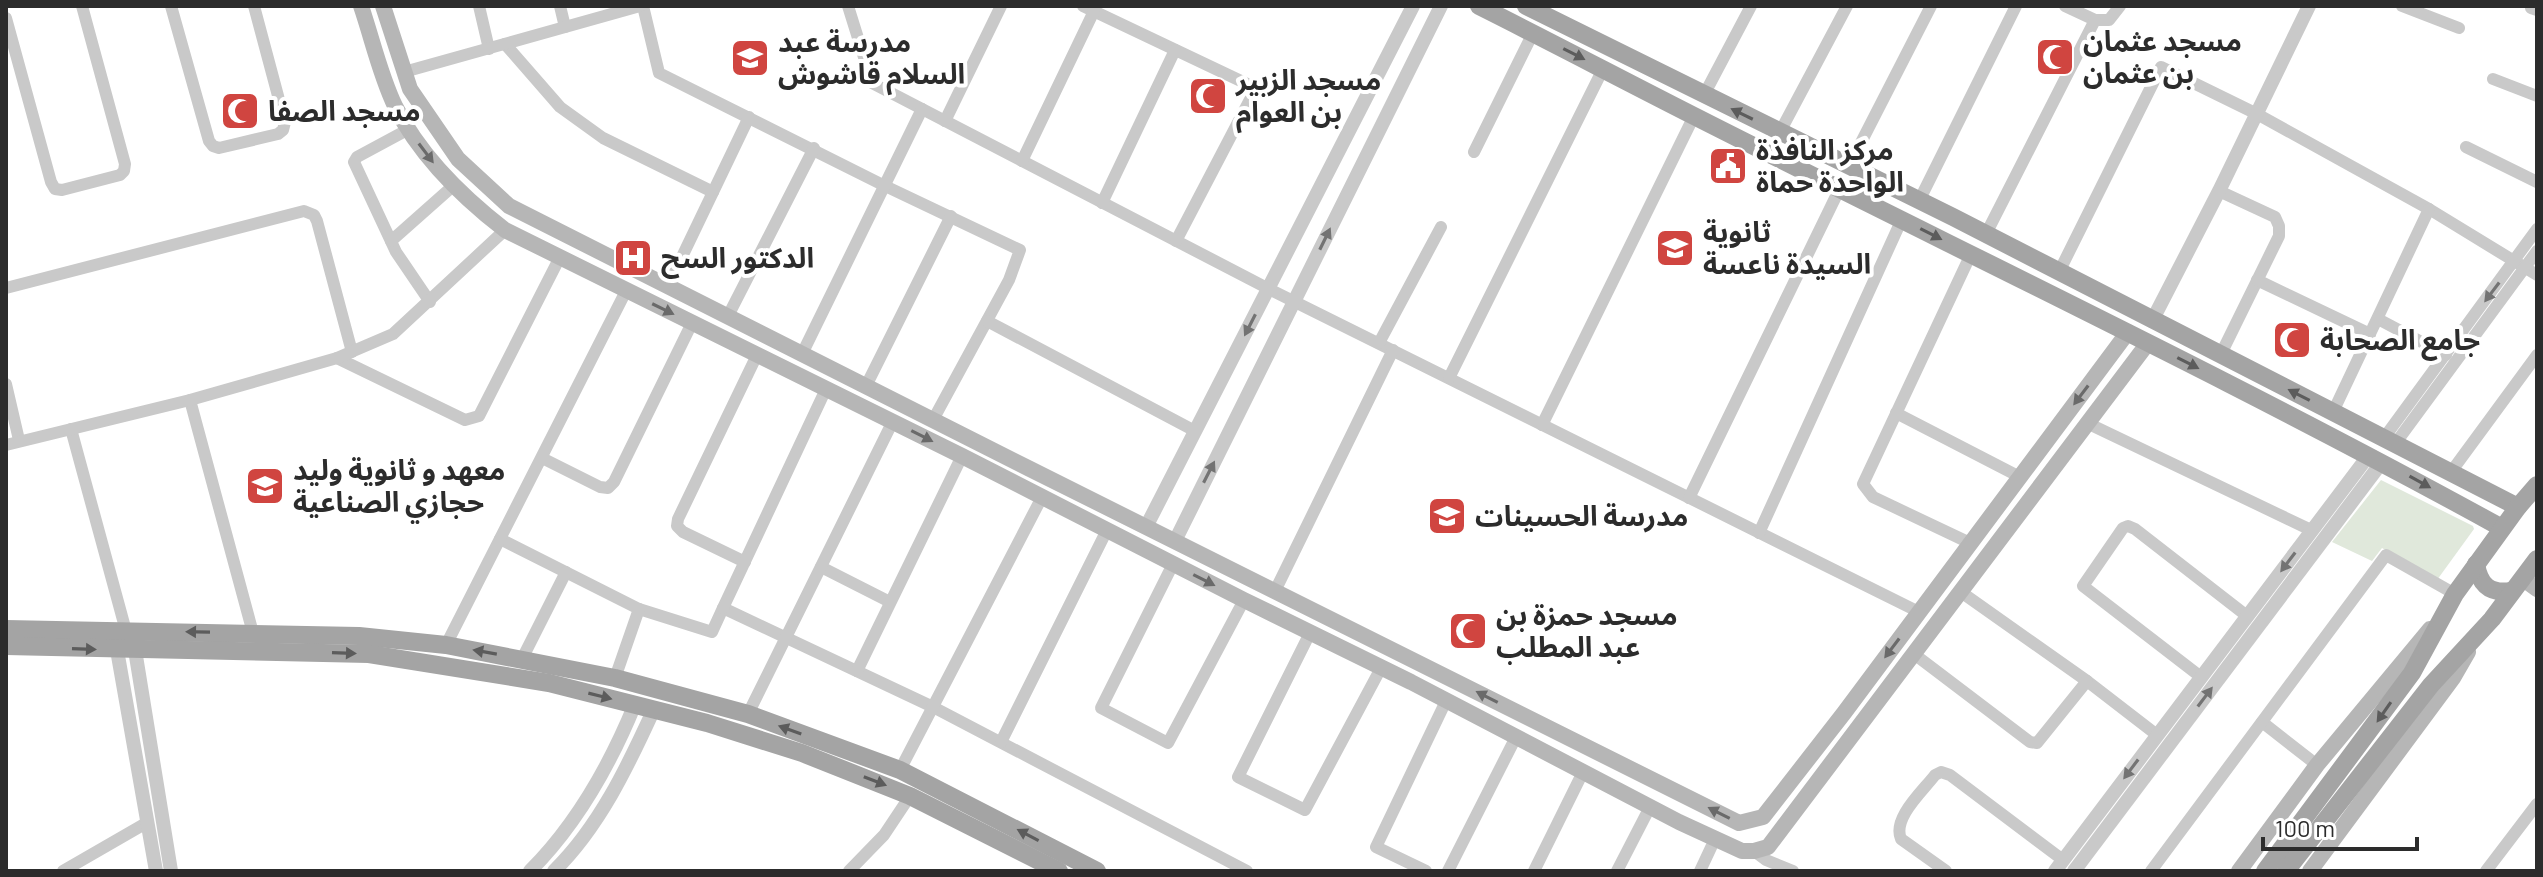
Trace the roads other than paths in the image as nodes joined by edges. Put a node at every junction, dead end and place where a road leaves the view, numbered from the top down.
1 (82, 6) edge
2 (171, 6) edge
3 (254, 6) edge
4 (361, 6) edge
5 (383, 6) edge
6 (479, 6) edge
7 (560, 6) edge
8 (642, 6) edge
9 (848, 6) edge
10 (1001, 6) edge
11 (1413, 6) edge
12 (1441, 6) edge
13 (1479, 6) edge
14 (1526, 6) edge
15 (1751, 6) edge
16 (1847, 6) edge
17 (1931, 6) edge
18 (2016, 6) edge
19 (2065, 6) edge
20 (2120, 6) edge
21 (2309, 6) edge
22 (2402, 6) edge
23 (1088, 9) edge
24 (6, 18) edge
25 (2095, 20) junction
26 (565, 27) junction
27 (2459, 28) dead end
28 (1533, 33) junction
29 (505, 44) junction
30 (489, 49) junction
31 (1175, 50) junction
32 (1603, 69) junction
33 (404, 72) junction
34 (2493, 79) dead end
35 (1704, 95) junction
36 (2537, 96) edge
37 (922, 109) junction
38 (2257, 114) junction
39 (1694, 116) junction
40 (749, 117) junction
41 (945, 121) junction
42 (409, 129) junction
43 (1780, 132) junction
44 (2466, 147) dead end
45 (814, 148) junction
46 (1474, 152) dead end
47 (1022, 161) junction
48 (1849, 166) junction
49 (1878, 181) junction
50 (2537, 182) edge
51 (883, 185) junction
52 (453, 186) junction
53 (1840, 188) junction
54 (2219, 191) junction
55 (713, 192) junction
56 (1919, 201) junction
57 (1102, 203) junction
58 (1870, 203) junction
59 (2429, 209) junction
60 (951, 216) junction
61 (1902, 219) junction
62 (1441, 227) dead end
63 (2537, 229) edge
64 (505, 230) junction
65 (1986, 234) junction
66 (391, 241) junction
67 (1176, 241) junction
68 (2537, 251) edge
69 (1971, 254) junction
70 (560, 257) junction
71 (2526, 268) edge
72 (2059, 272) junction
73 (2257, 280) junction
74 (668, 286) junction
75 (6, 288) edge
76 (1269, 289) junction
77 (626, 291) junction
78 (2110, 299) junction
79 (1294, 301) junction
80 (430, 302) junction
81 (728, 316) junction
82 (2101, 319) junction
83 (2378, 319) junction
84 (987, 321) junction
85 (2152, 321) junction
86 (692, 323) junction
87 (2128, 332) junction
88 (2370, 334) junction
89 (1379, 343) junction
90 (2148, 343) junction
91 (1393, 350) junction
92 (352, 352) junction
93 (802, 354) junction
94 (757, 355) junction
95 (2446, 355) junction
96 (2537, 355) edge
97 (2220, 356) junction
98 (337, 358) junction
99 (2254, 373) junction
100 (1449, 378) junction
101 (6, 384) edge
102 (866, 386) junction
103 (826, 389) junction
104 (2246, 392) junction
105 (190, 400) junction
106 (2333, 412) junction
107 (1896, 413) junction
108 (933, 420) junction
109 (893, 421) junction
110 (2087, 423) junction
111 (1542, 425) junction
112 (71, 429) junction
113 (1195, 431) junction
114 (19, 440) junction
115 (2390, 441) junction
116 (6, 445) edge
117 (962, 456) junction
118 (542, 458) junction
119 (2376, 458) junction
120 (2451, 472) junction
121 (2020, 477) junction
122 (2535, 489) edge
123 (1042, 497) junction
124 (1689, 498) junction
125 (2518, 507) junction
126 (1146, 527) junction
127 (2502, 528) junction
128 (1107, 530) junction
129 (2311, 530) junction
130 (1759, 533) junction
131 (500, 539) junction
132 (1175, 541) junction
133 (1970, 543) junction
134 (745, 562) junction
135 (1173, 564) junction
136 (2476, 564) junction
137 (821, 567) junction
138 (566, 572) junction
139 (2529, 576) edge
140 (1275, 591) junction
141 (1961, 592) junction
142 (1244, 600) junction
143 (890, 602) junction
144 (2450, 602) junction
145 (723, 608) junction
146 (639, 609) junction
147 (1919, 612) junction
148 (2247, 616) junction
149 (6, 629) edge
150 (126, 631) junction
151 (253, 633) junction
152 (1310, 633) junction
153 (2479, 633) junction
154 (786, 637) junction
155 (446, 645) junction
156 (6, 646) edge
157 (126, 650) junction
158 (1914, 654) junction
159 (522, 659) junction
160 (1381, 668) junction
161 (857, 671) junction
162 (2201, 677) junction
163 (615, 678) junction
164 (2087, 681) junction
165 (1446, 701) junction
166 (635, 704) junction
167 (933, 707) junction
168 (654, 709) junction
169 (748, 714) junction
170 (2262, 722) junction
171 (2157, 735) junction
172 (1516, 737) junction
173 (1001, 742) junction
174 (2317, 765) junction
175 (900, 770) junction
176 (1583, 772) junction
177 (910, 796) junction
178 (2537, 804) edge
179 (1650, 807) junction
180 (148, 822) junction
181 (1715, 839) junction
182 (1754, 851) junction
183 (2064, 867) edge
184 (63, 871) edge
185 (156, 871) edge
186 (171, 871) edge
187 (530, 871) edge
188 (554, 871) edge
189 (849, 871) edge
190 (1059, 871) edge
191 (1097, 871) edge
192 (1247, 871) edge
193 (1426, 871) edge
194 (1448, 871) edge
195 (1534, 871) edge
196 (1617, 871) edge
197 (1700, 871) edge
198 (1793, 871) edge
199 (1946, 871) edge
200 (2151, 871) edge
201 (2239, 871) edge
202 (2265, 871) edge
203 (2286, 871) edge
204 (2310, 871) edge
205 (2486, 871) edge

1 - 24 street
2 - 3 street
4 - 42 main road
5 - 33 main road
6 - 30 street
7 - 26 street
8 - 26 street
8 - 40 street
9 - 37 street
10 - 41 street
11 - 76 street
79 -> 12 street
13 - 28 main road
14 - 35 main road
15 - 35 street
16 - 43 street
17 - 48 street
18 - 56 street
19 - 25 street
20 - 25 street
21 - 38 street
22 - 27 street
23 - 31 street
23 - 47 street
25 - 65 street
26 - 29 street
28 -> 32 main road
28 - 46 street
29 - 30 street
29 - 55 street
30 - 33 street
31 - 57 street
31 - 67 street
32 - 39 main road
32 - 100 street
33 - 74 main road
34 - 36 street
43 -> 35 main road
37 - 41 street
37 - 51 street
38 - 54 street
38 - 59 street
38 - 72 street
39 - 53 main road
39 - 111 street
40 - 45 street
40 - 55 street
41 - 47 street
42 -> 52 main road
42 - 66 street
43 - 48 main road
44 - 50 street
45 - 51 street
45 - 81 street
47 - 57 street
48 - 49 main road
49 - 56 main road
49 - 58 main road
51 - 60 street
51 - 93 street
52 - 64 main road
52 - 66 street
53 - 58 main road
53 - 124 street
54 - 73 street
54 - 85 street
55 - 74 street
56 - 65 main road
57 - 67 street
58 - 61 main road
59 - 71 street
59 - 83 street
60 - 84 street
60 - 102 street
61 -> 69 main road
61 - 130 street
62 - 89 street
63 - 71 street
64 - 70 main road
64 - 80 street
65 - 72 main road
66 - 80 street
67 - 76 street
68 - 71 street
69 - 82 main road
69 - 107 street
70 - 77 main road
70 - 98 street
71 -> 95 street
71 - 115 street
72 - 78 main road
73 - 88 street
73 - 97 street
74 - 81 main road
75 - 92 street
76 - 79 street
76 -> 113 street
77 -> 86 main road
77 - 118 street
78 - 82 main road
78 - 85 main road
79 - 89 street
132 -> 79 street
80 - 92 street
81 - 93 main road
82 - 87 main road
83 - 88 street
83 - 95 street
84 - 108 street
84 - 113 street
85 - 97 main road
86 - 94 main road
86 - 118 street
87 - 90 main road
87 -> 121 main road
88 - 106 street
89 - 91 street
90 -> 104 main road
90 - 110 main road
91 - 100 street
91 - 140 street
92 - 98 street
93 - 102 main road
94 - 103 main road
94 - 134 street
95 - 115 street
96 - 120 street
97 - 99 main road
98 - 105 street
99 - 104 main road
106 -> 99 main road
100 - 111 street
101 - 114 street
102 - 108 main road
103 - 109 main road
103 - 134 street
104 - 119 main road
105 - 112 street
105 - 151 street
106 - 115 main road
107 - 121 street
107 - 133 street
108 - 126 main road
109 -> 117 main road
109 - 137 street
110 - 129 street
110 - 141 main road
111 - 124 street
112 - 114 street
112 - 150 street
113 - 126 street
114 - 116 street
115 - 120 main road
117 - 123 main road
117 - 143 street
118 - 131 street
119 -> 127 main road
119 - 129 street
183 -> 119 street
120 - 125 main road
121 - 133 main road
122 - 125 main road
123 - 128 main road
123 - 167 street
124 - 130 street
125 - 127 main road
126 - 132 main road
127 - 136 main road
128 - 135 main road
128 - 173 street
129 -> 148 street
130 - 147 street
131 - 138 street
131 - 155 street
132 - 140 main road
133 - 147 main road
134 - 145 street
135 -> 142 main road
135 - 142 street
136 - 139 main road
136 - 144 main road
137 - 143 street
137 - 154 street
138 - 146 street
138 - 159 street
139 - 153 main road
147 -> 140 main road
141 - 158 main road
141 - 164 street
142 - 152 main road
143 - 161 street
144 - 170 street
144 - 174 main road
144 -> 202 main road
145 - 146 street
145 - 154 street
146 - 163 street
148 - 162 street
148 - 162 street
149 - 150 main road
151 -> 150 main road
151 - 155 main road
152 - 160 main road
152 - 160 street
153 - 203 main road
153 - 204 main road
154 - 161 street
154 - 169 street
159 -> 155 main road
156 -> 157 main road
157 -> 166 main road
157 - 180 street
157 - 186 street
158 - 164 street
158 - 182 main road
159 - 163 main road
160 - 165 main road
161 - 167 street
162 - 171 street
163 - 169 main road
164 - 171 street
165 - 172 main road
165 - 193 street
166 - 168 main road
166 - 187 street
167 - 173 street
167 - 175 street
168 -> 177 main road
168 - 188 street
175 -> 169 main road
170 - 174 street
170 - 200 street
171 -> 183 street
172 - 176 main road
172 - 194 street
173 - 192 street
174 - 201 main road
191 -> 175 main road
176 - 179 main road
176 - 195 street
177 - 189 street
177 - 190 main road
178 - 205 street
179 - 181 main road
179 - 196 street
180 - 184 street
180 - 185 street
181 - 182 main road
181 - 197 street
182 - 198 street
183 - 199 street

